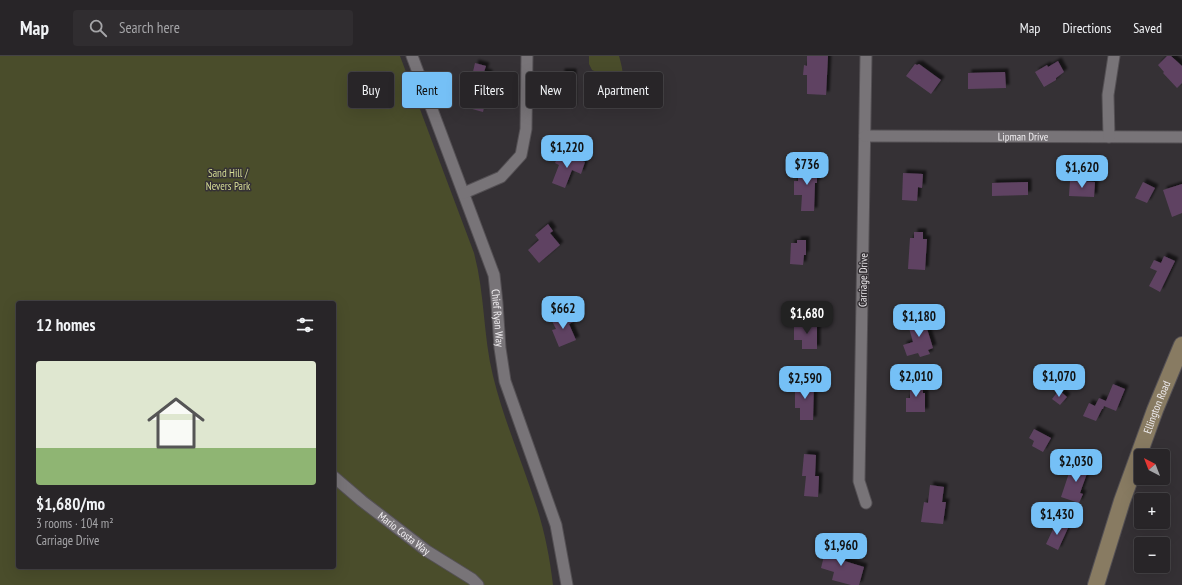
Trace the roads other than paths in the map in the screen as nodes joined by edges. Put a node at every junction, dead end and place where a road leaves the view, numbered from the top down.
1 (412, 56) edge
2 (527, 56) edge
3 (866, 56) edge
4 (1114, 56) edge
5 (865, 136) junction
6 (1109, 137) junction
7 (1182, 137) edge
8 (464, 194) junction
9 (1182, 345) edge
10 (336, 479) edge
11 (866, 503) dead end
12 (478, 585) edge
13 (568, 585) edge
14 (1096, 585) edge

1 - 8 street, Chief Ryan Way
2 - 8 street
3 - 5 street, Carriage Drive
4 - 6 street
5 - 6 street, Lipman Drive
5 - 11 street, Carriage Drive
6 - 7 street, Lipman Drive
8 - 13 street, Chief Ryan Way
9 - 14 main road, Ellington Road
10 - 12 street, Mario Costa Way

